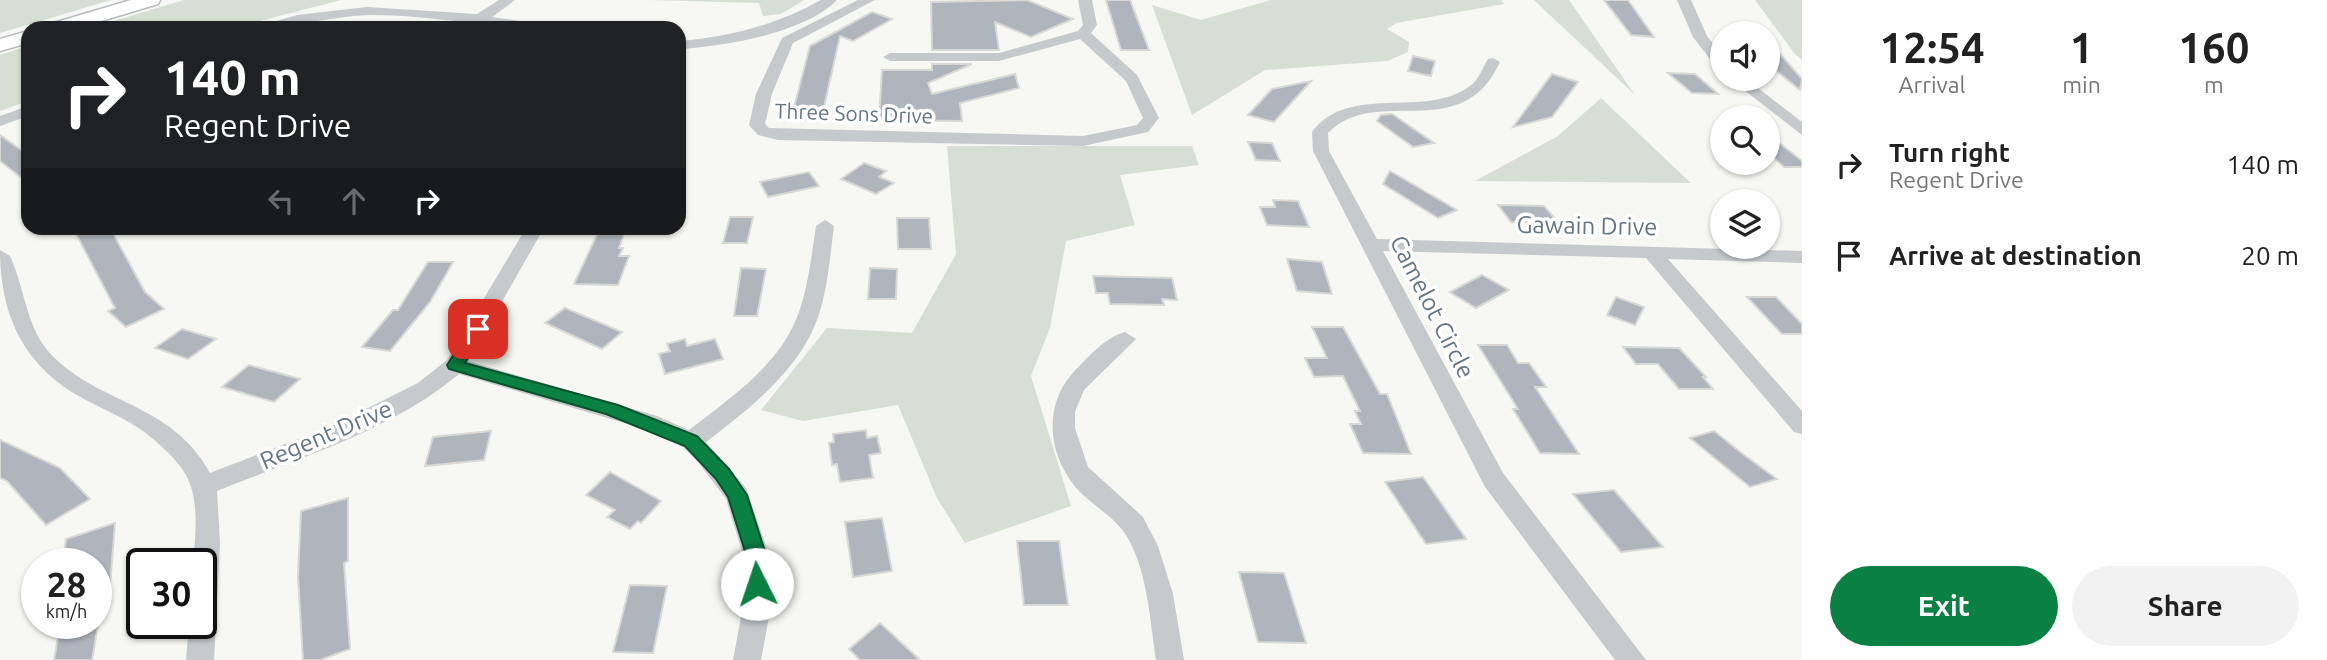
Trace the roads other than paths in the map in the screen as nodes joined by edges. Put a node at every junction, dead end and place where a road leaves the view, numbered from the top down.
1 (151, 0) edge
2 (508, 0) edge
3 (830, 0) edge
4 (868, 0) edge
5 (1085, 0) edge
6 (1684, 0) edge
7 (479, 19) junction
8 (80, 21) edge
9 (288, 21) edge
10 (493, 21) edge
11 (1083, 34) junction
12 (21, 39) edge
13 (686, 44) edge
14 (0, 45) edge
15 (1710, 50) edge
16 (890, 57) dead end
17 (1493, 62) dead end
18 (1752, 91) edge
19 (21, 114) edge
20 (0, 121) edge
21 (1802, 130) edge
22 (825, 226) dead end
23 (531, 235) edge
24 (1371, 245) junction
25 (1651, 252) junction
26 (0, 256) edge
27 (1802, 257) edge
28 (1125, 339) dead end
29 (455, 365) junction
30 (1802, 426) edge
31 (691, 441) junction
32 (204, 486) junction
33 (200, 660) edge
34 (747, 660) edge
35 (1170, 660) edge
36 (1632, 660) edge

1 - 8 highway
2 - 7 street
3 - 13 street
4 - 11 street, Three Sons Drive
5 - 11 street
6 - 15 street
7 - 9 street
7 - 10 street
11 - 16 street
12 - 14 highway
17 - 24 street, Camelot Circle
18 - 21 street
19 - 20 street
22 - 31 street
23 - 29 street, Regent Drive
24 - 25 street, Gawain Drive
24 - 36 street, Camelot Circle
25 - 27 street, Gawain Drive
25 - 30 street
26 - 32 street
28 - 35 street
29 - 31 street
29 - 32 street, Regent Drive
31 - 34 street
32 - 33 street

